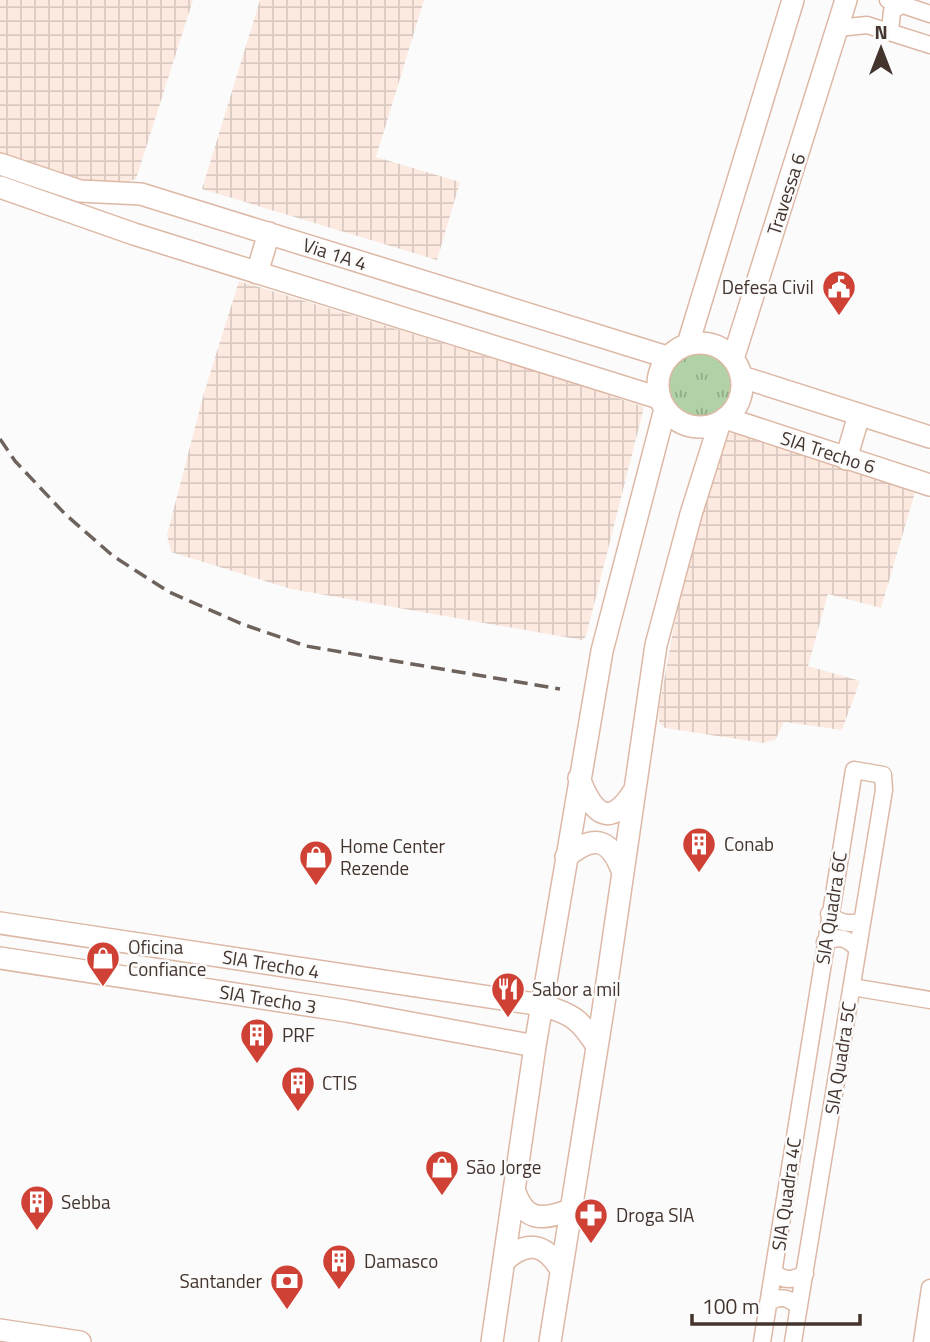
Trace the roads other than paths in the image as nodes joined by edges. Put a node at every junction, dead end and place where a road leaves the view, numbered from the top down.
1 (793, 0) edge
2 (846, 0) edge
3 (894, 2) edge
4 (930, 14) edge
5 (838, 29) junction
6 (890, 32) junction
7 (930, 45) edge
8 (0, 164) edge
9 (0, 187) edge
10 (269, 233) junction
11 (257, 273) junction
12 (688, 344) junction
13 (667, 357) junction
14 (738, 368) junction
15 (662, 404) junction
16 (859, 415) junction
17 (723, 420) junction
18 (930, 437) edge
19 (846, 458) junction
20 (930, 485) edge
21 (854, 770) joint
22 (579, 778) junction
23 (635, 788) junction
24 (566, 857) junction
25 (622, 870) junction
26 (829, 914) junction
27 (862, 922) junction
28 (0, 923) edge
29 (825, 942) junction
30 (858, 949) junction
31 (0, 958) edge
32 (357, 977) junction
33 (852, 987) junction
34 (495, 999) junction
35 (930, 1000) edge
36 (542, 1005) junction
37 (346, 1011) junction
38 (489, 1036) junction
39 (809, 1045) joint
40 (536, 1046) junction
41 (597, 1046) junction
42 (514, 1189) junction
43 (570, 1210) junction
44 (504, 1261) junction
45 (561, 1270) junction
46 (774, 1272) junction
47 (805, 1274) junction
48 (930, 1288) edge
49 (768, 1303) junction
50 (799, 1307) junction
51 (0, 1330) edge
52 (80, 1342) edge
53 (492, 1342) edge
54 (550, 1342) edge
55 (762, 1342) edge
56 (793, 1342) edge
57 (922, 1342) edge

1 - 12 main road
2 - 5 main road, Travessa 6
3 - 4 street
3 - 6 street
5 - 6 street
5 - 14 main road, Travessa 6
6 - 7 street
8 - 10 main road, Via 1A 4
9 - 11 main road
10 - 11 main road
10 - 13 main road, Via 1A 4
11 - 15 main road
12 - 13 main road
12 - 14 main road
13 - 15 main road
14 - 16 main road
14 - 17 main road
15 - 17 main road
15 - 22 main road
16 - 18 main road
16 - 19 main road
17 - 19 main road, SIA Trecho 6
17 - 23 main road
19 - 20 main road, SIA Trecho 6
21 - 26 street, SIA Quadra 6C
21 - 27 street, SIA Quadra 5C
22 - 23 main road
22 - 24 main road
23 - 25 main road
24 - 25 main road
24 - 36 main road
25 - 41 main road
26 - 27 street
26 - 29 street, SIA Quadra 6C
27 - 30 street, SIA Quadra 5C
28 - 32 main road, SIA Trecho 4
29 - 30 street
29 - 39 street, SIA Quadra 6C
30 - 33 street, SIA Quadra 5C
31 - 37 main road, SIA Trecho 3
32 - 34 main road, SIA Trecho 4
32 - 37 main road
33 - 35 street
33 - 47 street, SIA Quadra 5C
34 - 36 main road, SIA Trecho 4
34 - 38 main road
36 - 40 main road
36 - 41 main road, SIA Trecho 4
37 - 38 main road, SIA Trecho 3
38 - 40 main road, SIA Trecho 3
39 - 46 street, SIA Quadra 4C
40 - 42 main road
41 - 43 main road
42 - 43 main road
42 - 44 main road
43 - 45 main road
44 - 45 main road
44 - 53 main road
45 - 54 main road
46 - 47 street
46 - 49 street, SIA Quadra 4C
47 - 50 street, SIA Quadra 5C
48 - 57 street
49 - 50 street
49 - 55 street, SIA Quadra 4C
50 - 56 street, SIA Quadra 5C
51 - 52 main road

